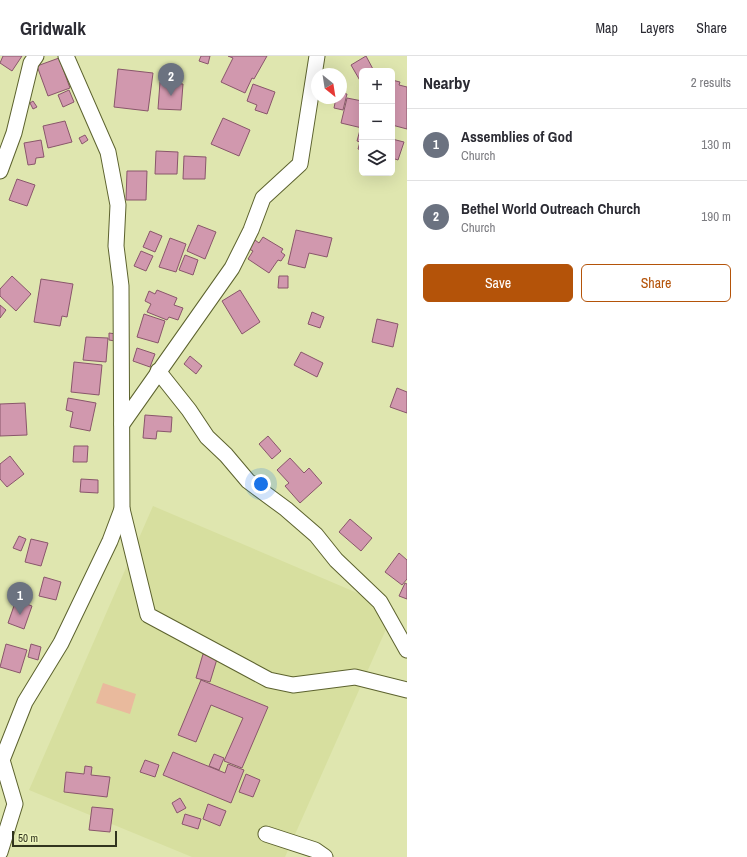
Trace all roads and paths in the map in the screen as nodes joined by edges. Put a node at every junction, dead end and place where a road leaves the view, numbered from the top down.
1 (36, 56) edge
2 (66, 56) edge
3 (318, 56) edge
4 (0, 171) edge
5 (158, 371) junction
6 (122, 424) junction
7 (122, 509) junction
8 (407, 650) edge
9 (407, 690) edge
10 (266, 834) dead end
11 (0, 852) edge
12 (326, 857) edge

1 - 4 street
2 - 6 street
3 - 5 street
5 - 6 street
5 - 8 street
6 - 7 street
7 - 9 street
7 - 11 street
10 - 12 street

